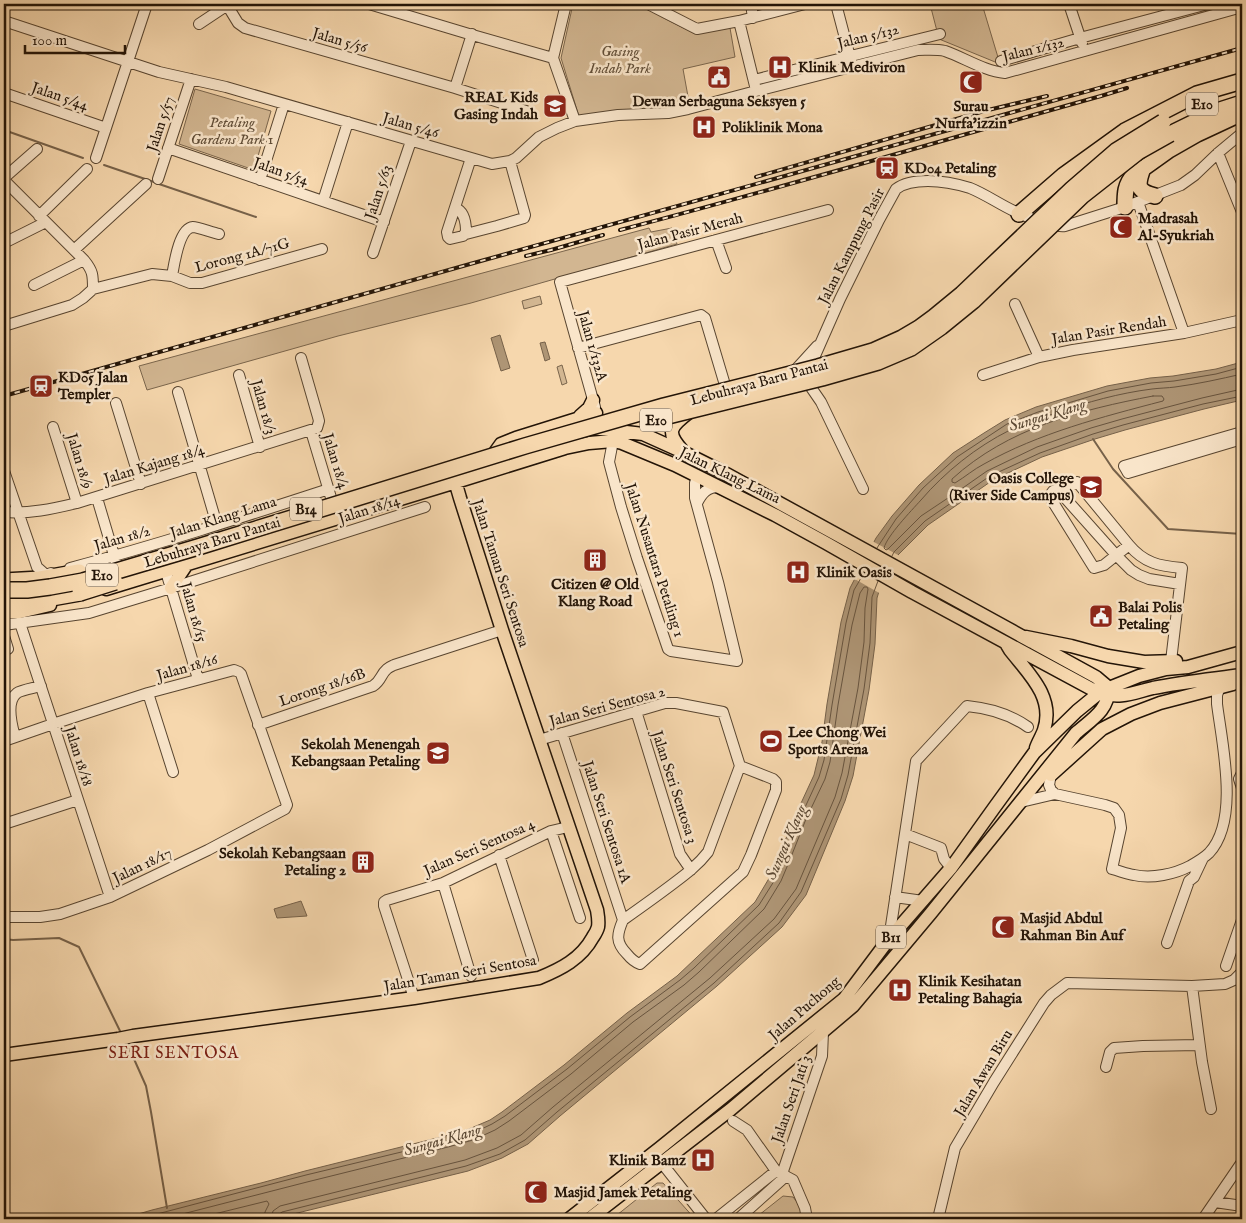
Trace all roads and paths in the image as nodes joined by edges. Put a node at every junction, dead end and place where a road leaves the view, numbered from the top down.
1 (148, 4) edge
2 (228, 4) edge
3 (566, 4) edge
4 (648, 4) edge
5 (751, 4) edge
6 (805, 4) edge
7 (836, 4) edge
8 (1069, 4) edge
9 (1208, 4) edge
10 (375, 5) edge
11 (1240, 6) edge
12 (753, 18) junction
13 (4, 21) edge
14 (740, 21) junction
15 (199, 24) dead end
16 (472, 34) junction
17 (940, 34) dead end
18 (1080, 38) junction
19 (1085, 51) junction
20 (850, 56) junction
21 (553, 58) junction
22 (1005, 60) dead end
23 (128, 62) junction
24 (852, 67) junction
25 (191, 79) junction
26 (754, 80) junction
27 (1242, 81) edge
28 (455, 88) junction
29 (1242, 90) edge
30 (756, 91) junction
31 (4, 93) edge
32 (1242, 103) edge
33 (284, 104) junction
34 (526, 111) dead end
35 (1242, 113) edge
36 (575, 121) junction
37 (348, 122) junction
38 (106, 128) junction
39 (1166, 128) junction
40 (1242, 133) edge
41 (411, 141) junction
42 (168, 148) junction
43 (37, 149) dead end
44 (1218, 153) junction
45 (96, 158) dead end
46 (471, 158) junction
47 (510, 161) junction
48 (1143, 168) junction
49 (87, 169) dead end
50 (158, 179) dead end
51 (260, 180) junction
52 (5, 183) edge
53 (146, 184) dead end
54 (1155, 196) junction
55 (323, 201) junction
56 (1132, 204) junction
57 (455, 208) junction
58 (828, 210) dead end
59 (1242, 212) edge
60 (1019, 214) junction
61 (42, 219) junction
62 (384, 222) junction
63 (219, 234) dead end
64 (466, 234) junction
65 (716, 240) junction
66 (4, 243) edge
67 (322, 249) dead end
68 (74, 250) junction
69 (373, 253) dead end
70 (84, 260) junction
71 (726, 268) dead end
72 (172, 276) junction
73 (560, 282) joint
74 (34, 285) dead end
75 (93, 289) junction
76 (1015, 304) dead end
77 (1242, 320) edge
78 (4, 326) edge
79 (1184, 334) junction
80 (824, 338) junction
81 (578, 348) junction
82 (1039, 357) junction
83 (301, 358) dead end
84 (797, 368) junction
85 (812, 373) junction
86 (239, 375) dead end
87 (982, 376) dead end
88 (725, 385) junction
89 (810, 386) junction
90 (178, 392) dead end
91 (682, 395) junction
92 (593, 400) junction
93 (116, 403) dead end
94 (624, 410) junction
95 (688, 414) junction
96 (597, 415) junction
97 (576, 419) junction
98 (54, 427) dead end
99 (564, 428) junction
100 (310, 431) junction
101 (1242, 432) edge
102 (613, 436) junction
103 (1242, 439) edge
104 (260, 447) junction
105 (496, 450) junction
106 (683, 452) junction
107 (451, 465) junction
108 (200, 466) junction
109 (4, 472) edge
110 (472, 476) junction
111 (697, 476) junction
112 (456, 482) junction
113 (141, 484) junction
114 (440, 487) junction
115 (719, 487) junction
116 (863, 489) dead end
117 (1058, 490) junction
118 (330, 495) junction
119 (97, 498) junction
120 (460, 498) junction
121 (697, 503) junction
122 (77, 504) junction
123 (425, 507) dead end
124 (4, 512) edge
125 (18, 513) junction
126 (217, 525) junction
127 (830, 538) junction
128 (1129, 545) junction
129 (198, 547) junction
130 (160, 553) junction
131 (1116, 555) junction
132 (116, 561) junction
133 (187, 564) junction
134 (166, 570) junction
135 (146, 577) junction
136 (4, 581) edge
137 (1180, 584) junction
138 (4, 586) edge
139 (171, 587) junction
140 (4, 590) edge
141 (57, 603) junction
142 (4, 605) edge
143 (4, 613) edge
144 (20, 623) junction
145 (4, 625) edge
146 (502, 630) junction
147 (4, 636) edge
148 (1021, 636) junction
149 (1006, 642) junction
150 (4, 650) edge
151 (1237, 654) edge
152 (1171, 661) junction
153 (1242, 675) edge
154 (198, 679) junction
155 (1242, 682) edge
156 (40, 686) junction
157 (1220, 687) junction
158 (1105, 692) junction
159 (148, 693) junction
160 (636, 712) junction
161 (53, 724) junction
162 (258, 724) junction
163 (1028, 727) dead end
164 (562, 733) junction
165 (15, 737) junction
166 (539, 740) junction
167 (4, 741) edge
168 (1034, 753) junction
169 (740, 766) junction
170 (173, 772) dead end
171 (1242, 773) edge
172 (1051, 774) junction
173 (1242, 788) edge
174 (1031, 790) junction
175 (1055, 794) junction
176 (78, 800) junction
177 (1022, 802) junction
178 (285, 809) joint
179 (4, 824) edge
180 (568, 827) junction
181 (551, 831) junction
182 (905, 834) junction
183 (500, 855) junction
184 (1203, 858) junction
185 (951, 868) junction
186 (691, 870) junction
187 (1178, 871) junction
188 (1188, 881) junction
189 (442, 883) junction
190 (110, 897) junction
191 (895, 897) junction
192 (922, 901) junction
193 (4, 917) edge
194 (580, 918) dead end
195 (623, 920) junction
196 (1242, 920) edge
197 (889, 939) junction
198 (1167, 943) dead end
199 (533, 960) dead end
200 (1226, 966) dead end
201 (1242, 972) edge
202 (470, 976) dead end
203 (1192, 986) junction
204 (414, 998) junction
205 (823, 1032) junction
206 (1199, 1045) junction
207 (4, 1055) edge
208 (1106, 1067) dead end
209 (1211, 1109) dead end
210 (733, 1121) dead end
211 (1242, 1162) edge
212 (661, 1163) junction
213 (781, 1174) junction
214 (1215, 1202) junction
215 (1242, 1206) edge
216 (569, 1219) edge
217 (589, 1219) edge
218 (706, 1219) edge
219 (716, 1219) edge
220 (738, 1219) edge
221 (807, 1219) edge
222 (938, 1219) edge
223 (1203, 1219) edge

1 - 23 street
2 - 15 street, Jalan 5/56
2 - 28 street, Jalan 5/56
3 - 21 street
4 - 14 street
5 - 12 street
6 - 12 street
7 - 20 street
8 - 18 street
9 - 18 street
10 - 16 street
11 - 19 street, Jalan 1/132
12 - 14 street
13 - 23 street, Jalan 5/46
14 - 26 street
16 - 21 street
16 - 28 street
17 - 20 street, Jalan 5/132
18 - 19 street
18 - 22 street
19 - 24 street, Jalan 1/132
20 - 24 street
20 - 26 street, Jalan 5/132
21 - 36 street
23 - 25 street, Jalan 5/46
23 - 38 street
24 - 30 street, Jalan 1/132
25 - 33 street, Jalan 5/46
25 - 42 street, Jalan 5/57
26 - 30 street
27 - 60 highway
28 - 34 street, Jalan 5/56
29 - 39 highway, Lebuhraya Baru Pantai / E10
30 - 36 street
31 - 38 street, Jalan 5/44
32 - 39 highway, Lebuhraya Baru Pantai / E10
33 - 37 street, Jalan 5/46
33 - 51 street
35 - 48 highway
36 - 47 street
37 - 41 street, Jalan 5/46
37 - 55 street
38 - 45 street
39 - 129 highway, Lebuhraya Baru Pantai / E10, bridge
39 - 142 highway, Lebuhraya Baru Pantai / E10, bridge
40 - 44 street, Jalan Kampung Pasir
41 - 46 street, Jalan 5/46
41 - 62 street, Jalan 5/63
42 - 50 street, Jalan 5/57
42 - 51 street, Jalan 5/54
43 - 52 street
44 - 54 street, Jalan Kampung Pasir
44 - 59 street
46 - 47 street, Jalan 5/46
46 - 57 street
47 - 64 street
48 - 54 highway
48 - 56 highway
49 - 61 street
51 - 55 street, Jalan 5/54
52 - 61 street
53 - 68 street
54 - 56 street, Jalan Kampung Pasir
55 - 62 street, Jalan 5/54
56 - 60 street, Jalan Kampung Pasir
56 - 79 street
57 - 64 street
57 - 64 street
58 - 65 street, Jalan Pasir Merah
60 - 80 street, Jalan Kampung Pasir
61 - 66 street
61 - 68 street
62 - 69 street, Jalan 5/63
63 - 72 street
65 - 71 street
65 - 73 street, Jalan Pasir Merah
67 - 72 street, Lorong 1A/71G
68 - 70 street
70 - 74 street
70 - 75 street
72 - 75 street, Lorong 1A/71G
73 - 81 street, Jalan 1/132A
75 - 78 street
76 - 82 street
77 - 79 street, Jalan Pasir Rendah
79 - 82 street, Jalan Pasir Rendah
80 - 84 street, Jalan Kampung Pasir
80 - 85 street, Jalan Kampung Pasir
81 - 88 street
81 - 92 street, Jalan 1/132A
82 - 87 street, Jalan Pasir Rendah
83 - 100 street
84 - 85 street
84 - 88 street
85 - 89 street, Jalan Kampung Pasir
86 - 104 street, Jalan 18/3
88 - 91 street
89 - 95 street
89 - 116 street
90 - 108 street
91 - 94 street
91 - 95 street
92 - 96 street, Jalan 1/132A
92 - 97 main road
93 - 113 street
94 - 96 street
94 - 102 main road
95 - 106 main road
96 - 97 main road
96 - 99 street
96 - 102 main road
97 - 105 main road
98 - 122 street, Jalan 18/9
99 - 102 main road, Jalan Klang Lama / B14
99 - 105 main road, Jalan Klang Lama / B14
100 - 104 street, Jalan Kajang 18/4
100 - 118 street, Jalan 18/4
101 - 103 street
102 - 106 main road, Jalan Klang Lama / B14
102 - 110 main road, Jalan Klang Lama / B14
102 - 111 main road, Jalan Klang Lama / B14
102 - 115 main road
102 - 121 street, Jalan Nusantara Petaling 1
104 - 108 street, Jalan Kajang 18/4
105 - 107 main road, Jalan Klang Lama / B14
106 - 127 main road, Jalan Klang Lama
107 - 112 main road, Jalan Taman Seri Sentosa
107 - 118 main road, Jalan Klang Lama / B14
108 - 113 street, Jalan Kajang 18/4
108 - 126 street
109 - 125 street
110 - 112 main road, Jalan Klang Lama / B14
110 - 120 main road
111 - 115 main road, Jalan Klang Lama
111 - 121 street
112 - 114 main road, Jalan Klang Lama / B14
112 - 120 main road, Jalan Taman Seri Sentosa
113 - 119 street, Jalan Kajang 18/4
114 - 120 main road
114 - 133 main road, Jalan Klang Lama / B14
115 - 121 street
115 - 127 main road, Jalan Klang Lama
117 - 128 street
117 - 131 street
117 - 131 street
118 - 126 street, Jalan 18/2
118 - 130 main road, Jalan Klang Lama / B14
119 - 122 street, Jalan Kajang 18/4
119 - 132 street
120 - 146 main road, Jalan Taman Seri Sentosa
122 - 125 street, Jalan Kajang 18/4
123 - 139 street, Jalan 18/14
124 - 125 street, Jalan Kajang 18/4
125 - 132 street, Jalan 18/2
126 - 132 street, Jalan 18/2
127 - 148 main road, Jalan Klang Lama
127 - 149 main road, Jalan Klang Lama
128 - 131 street
128 - 137 street
129 - 136 highway, bridge
129 - 140 highway, Lebuhraya Baru Pantai / E10, bridge
130 - 132 main road, Jalan Klang Lama / B14
130 - 134 street, Jalan 18/15
131 - 137 street
132 - 138 main road, Jalan Klang Lama / B14
133 - 134 main road, Jalan Klang Lama / B14
133 - 139 main road
134 - 135 main road, Jalan Klang Lama / B14
134 - 139 street, Jalan 18/15
135 - 139 main road
135 - 141 main road, Jalan Klang Lama / B14
137 - 152 street
139 - 144 street, Jalan 18/14
139 - 154 street, Jalan 18/15
141 - 142 main road
141 - 143 main road, Jalan Klang Lama / B14
144 - 145 street, Jalan 18/14
144 - 156 street, Jalan 18/18
146 - 162 street, Lorong 18/16B
146 - 166 main road, Jalan Taman Seri Sentosa
147 - 150 street
148 - 152 main road
148 - 158 main road, Jalan Klang Lama
149 - 158 main road, Jalan Klang Lama
149 - 168 main road
151 - 152 main road
151 - 158 main road
153 - 158 main road
154 - 159 street, Jalan 18/16
154 - 162 street, Jalan 18/16
155 - 157 main road
156 - 161 street, Jalan 18/18
156 - 165 street
157 - 172 main road
157 - 184 street
158 - 168 main road, Jalan Puchong / B11
158 - 174 main road, Jalan Puchong / B11
159 - 161 street, Jalan 18/16
159 - 170 street
160 - 164 street, Jalan Seri Sentosa 2
160 - 169 street, Jalan Seri Sentosa 2
160 - 186 street, Jalan Seri Sentosa 3
161 - 165 street, Jalan 18/16
161 - 176 street, Jalan 18/18
162 - 178 street, Jalan 18/16
163 - 182 street
164 - 166 street, Jalan Seri Sentosa 2
164 - 195 street, Jalan Seri Sentosa 1A
165 - 167 street, Jalan 18/16
166 - 180 main road, Jalan Taman Seri Sentosa
168 - 185 main road, Jalan Puchong / B11
169 - 186 street
169 - 195 street
171 - 173 street
172 - 174 main road
172 - 175 street
174 - 177 main road, Jalan Puchong / B11
175 - 177 street
175 - 187 street
176 - 179 street
176 - 190 street, Jalan 18/18
177 - 205 main road, Jalan Puchong / B11
178 - 190 street, Jalan 18/17
180 - 181 street, Jalan Seri Sentosa 4
180 - 204 main road, Jalan Taman Seri Sentosa
181 - 183 street, Jalan Seri Sentosa 4
181 - 194 street
182 - 185 street
182 - 191 street
183 - 189 street, Jalan Seri Sentosa 4
183 - 199 street
184 - 187 street
184 - 188 street
185 - 192 main road, Jalan Puchong / B11
186 - 195 street
187 - 188 street
188 - 198 street
189 - 202 street
189 - 204 street, Jalan Seri Sentosa 4
190 - 193 street, Jalan 18/17
191 - 192 street
191 - 197 street
192 - 197 main road, Jalan Puchong / B11
196 - 200 street
197 - 212 main road, Jalan Puchong / B11
201 - 203 street, Jalan Awan Biru
203 - 206 street
203 - 222 street, Jalan Awan Biru
204 - 207 main road, Jalan Taman Seri Sentosa
205 - 212 main road, Jalan Puchong / B11
205 - 213 street, Jalan Seri Jati 3
206 - 208 street
206 - 209 street
210 - 213 street
211 - 214 street
212 - 216 main road, Jalan Puchong / B11
212 - 217 main road, Jalan Puchong / B11
212 - 218 street
213 - 219 street
213 - 220 street
213 - 221 street
214 - 215 street
214 - 223 street

